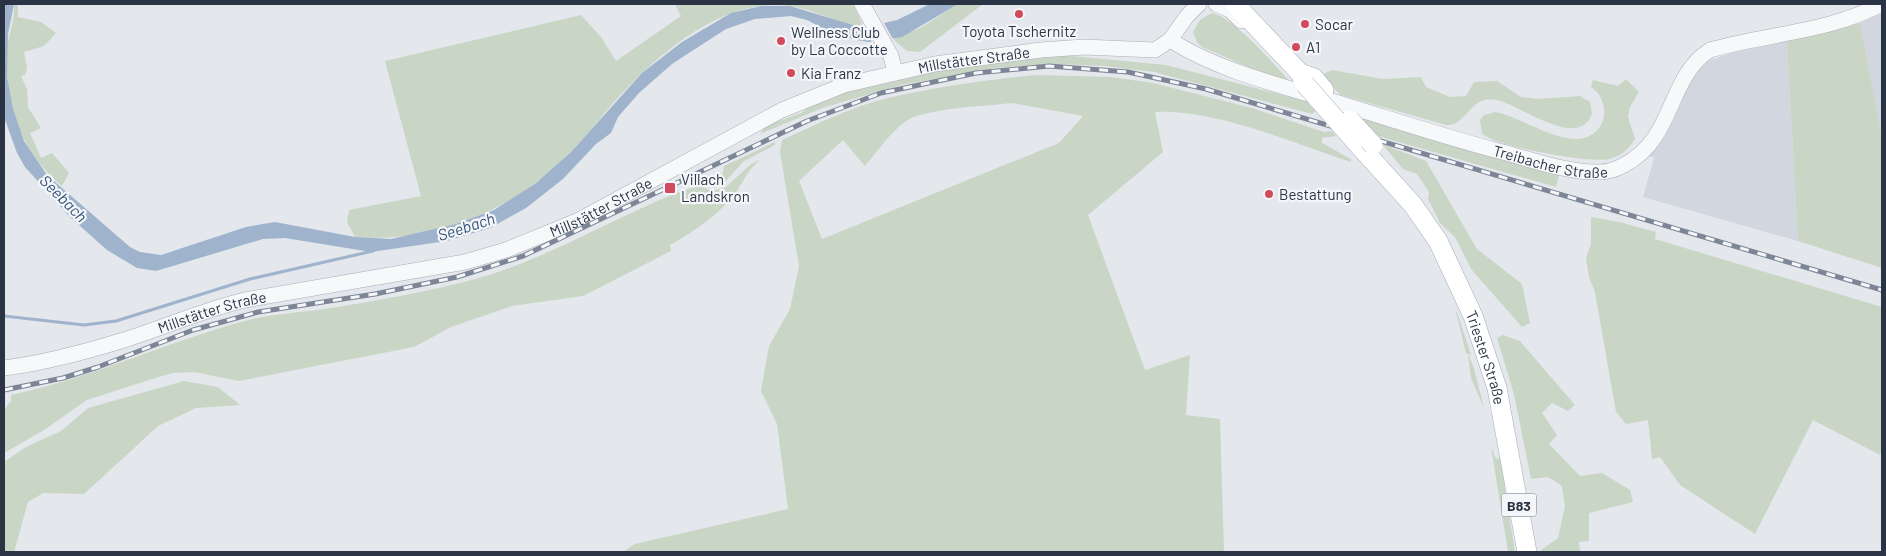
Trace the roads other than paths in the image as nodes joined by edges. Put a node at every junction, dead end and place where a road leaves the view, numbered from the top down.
1 (1212, 4) edge
2 (1216, 4) edge
3 (1235, 4) edge
4 (1882, 4) edge
5 (863, 5) edge
6 (1197, 6) edge
7 (1255, 25) junction
8 (1170, 40) junction
9 (894, 72) junction
10 (1302, 78) junction
11 (1394, 183) junction
12 (4, 368) edge
13 (1527, 552) edge

1 - 6 street
2 - 7 street
3 - 7 main road, Triester Straße / B83
4 - 8 street, Treibacher Straße
5 - 9 street
6 - 8 street
7 - 10 main road, Triester Straße / B83
8 - 9 street, Millstätter Straße
9 - 12 street, Millstätter Straße
10 - 11 main road, Triester Straße / B83, bridge
10 - 11 main road, Triester Straße / B83, bridge
11 - 13 main road, Triester Straße / B83

